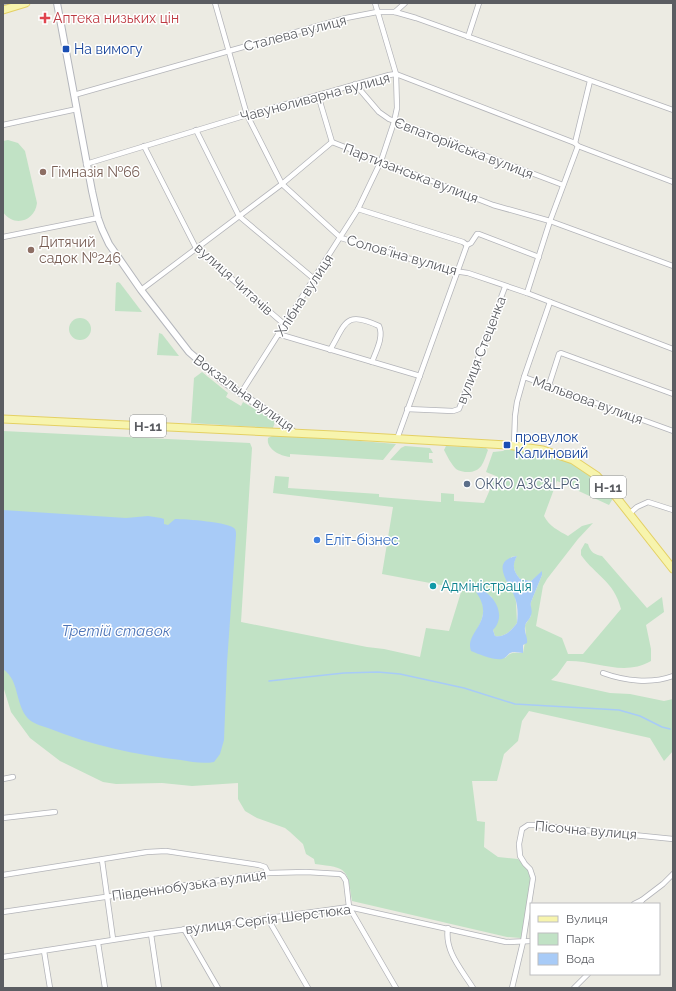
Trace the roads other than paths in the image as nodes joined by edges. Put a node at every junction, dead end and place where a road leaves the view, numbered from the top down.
1 (26, 3) edge
2 (57, 3) edge
3 (215, 3) edge
4 (375, 3) edge
5 (405, 3) edge
6 (479, 3) edge
7 (3, 10) edge
8 (377, 12) junction
9 (394, 12) junction
10 (468, 37) junction
11 (229, 51) junction
12 (396, 74) junction
13 (590, 81) junction
14 (355, 84) junction
15 (74, 95) junction
16 (318, 95) junction
17 (77, 109) junction
18 (673, 110) edge
19 (247, 115) junction
20 (394, 122) junction
21 (3, 125) edge
22 (196, 130) junction
23 (332, 142) junction
24 (576, 144) junction
25 (144, 146) junction
26 (381, 161) junction
27 (86, 164) junction
28 (673, 182) edge
29 (282, 184) junction
30 (563, 186) junction
31 (358, 209) junction
32 (239, 216) junction
33 (98, 218) junction
34 (550, 221) junction
35 (3, 236) edge
36 (340, 238) junction
37 (467, 246) junction
38 (196, 248) junction
39 (539, 257) junction
40 (673, 266) edge
41 (458, 272) junction
42 (313, 278) junction
43 (505, 287) junction
44 (140, 290) junction
45 (527, 294) junction
46 (550, 302) junction
47 (284, 324) junction
48 (278, 334) junction
49 (673, 349) edge
50 (330, 350) junction
51 (372, 362) junction
52 (420, 376) junction
53 (524, 377) junction
54 (549, 385) junction
55 (240, 393) junction
56 (673, 394) edge
57 (407, 409) junction
58 (3, 419) edge
59 (673, 431) edge
60 (293, 432) junction
61 (397, 439) junction
62 (514, 446) junction
63 (673, 510) edge
64 (629, 514) junction
65 (673, 568) edge
66 (603, 673) dead end
67 (673, 676) edge
68 (13, 777) dead end
69 (3, 779) edge
70 (55, 812) dead end
71 (3, 818) edge
72 (673, 838) edge
73 (102, 860) junction
74 (268, 873) junction
75 (673, 874) edge
76 (3, 875) edge
77 (107, 896) junction
78 (641, 902) edge
79 (349, 907) junction
80 (3, 912) edge
81 (268, 919) junction
82 (448, 928) junction
83 (184, 929) junction
84 (151, 934) junction
85 (113, 939) junction
86 (530, 941) edge
87 (98, 942) junction
88 (523, 942) junction
89 (44, 951) junction
90 (3, 957) edge
91 (587, 975) edge
92 (50, 988) edge
93 (105, 988) edge
94 (159, 988) edge
95 (218, 988) edge
96 (308, 988) edge
97 (396, 988) edge
98 (473, 988) edge
99 (512, 988) edge
100 (574, 988) edge

1 - 7 main road
2 - 15 street, Вокзальна вулиця
3 - 11 street, Соловʼїна вулиця
4 - 8 street, Хлібна вулиця
5 - 9 street
6 - 10 street
8 - 9 street, Сталева вулиця
8 - 11 street, Сталева вулиця
8 - 12 street, Хлібна вулиця
9 - 10 street, Сталева вулиця
10 - 13 street, Сталева вулиця
11 - 15 street, Сталева вулиця
11 - 19 street, Соловʼїна вулиця
12 - 14 street, Чавуноливарна вулиця
12 - 20 street, Хлібна вулиця
12 - 24 street, Чавуноливарна вулиця
13 - 18 street, Сталева вулиця
13 - 24 street
14 - 16 street, Чавуноливарна вулиця
14 - 20 street, Євпаторійська вулиця
15 - 17 street, Вокзальна вулиця
16 - 19 street, Чавуноливарна вулиця
16 - 23 street
17 - 21 street
17 - 27 street, Вокзальна вулиця
19 - 22 street, Чавуноливарна вулиця
19 - 29 street, Соловʼїна вулиця
20 - 26 street, Хлібна вулиця
20 - 30 street, Євпаторійська вулиця
22 - 25 street, Чавуноливарна вулиця
22 - 32 street
23 - 26 street, Партизанська вулиця
23 - 29 street, Партизанська вулиця
24 - 28 street, Чавуноливарна вулиця
24 - 30 street
25 - 27 street, Чавуноливарна вулиця
25 - 38 street, вулиця Читачів
26 - 31 street, Хлібна вулиця
26 - 34 street, Партизанська вулиця
27 - 33 street, Вокзальна вулиця
29 - 32 street, Партизанська вулиця
29 - 36 street, Соловʼїна вулиця
30 - 34 street
31 - 36 street, Хлібна вулиця
31 - 37 street
32 - 38 street, Партизанська вулиця
32 - 42 street
33 - 35 street
33 - 44 street, Вокзальна вулиця
34 - 39 street
34 - 40 street, Партизанська вулиця
36 - 41 street, Соловʼїна вулиця
36 - 42 street, Хлібна вулиця
37 - 39 street
37 - 41 street
38 - 44 street, Партизанська вулиця
38 - 47 street, вулиця Читачів
39 - 45 street
41 - 43 street, Соловʼїна вулиця
41 - 52 street
42 - 47 street, Хлібна вулиця
43 - 45 street, Соловʼїна вулиця
43 - 57 street, вулиця Стеценка
44 - 55 street, Вокзальна вулиця
45 - 46 street, Соловʼїна вулиця
46 - 49 street, Соловʼїна вулиця
46 - 53 street
47 - 48 street, Хлібна вулиця
48 - 50 street, вулиця Читачів
48 - 55 street, Хлібна вулиця
50 - 51 street, вулиця Читачів
50 - 51 street
51 - 52 street, вулиця Читачів
52 - 57 street
53 - 54 street, Мальвова вулиця
53 - 62 street, Мальвова вулиця
54 - 56 street
54 - 59 street, Мальвова вулиця
55 - 60 street, Вокзальна вулиця
57 - 61 street
58 - 60 main road, Н-11
60 - 61 main road, Вокзальна вулиця / Н-11
61 - 62 main road, Вокзальна вулиця / Н-11
62 - 64 main road, Н-11
63 - 64 street
64 - 65 main road, Н-11
66 - 67 street
68 - 69 street
70 - 71 street
72 - 88 street, Пісочна вулиця
73 - 74 street
73 - 76 street
73 - 77 street
74 - 77 street, Південнобузька вулиця
74 - 79 street, Південнобузька вулиця
75 - 78 street
77 - 80 street, Південнобузька вулиця
77 - 85 street
79 - 81 street, вулиця Сергія Шерстюка
79 - 82 street, вулиця Сергія Шерстюка
79 - 97 street
81 - 83 street, вулиця Сергія Шерстюка
81 - 96 street
82 - 88 street, вулиця Сергія Шерстюка
82 - 98 street
83 - 84 street, вулиця Сергія Шерстюка
83 - 95 street
84 - 85 street, вулиця Сергія Шерстюка
84 - 94 street
85 - 87 street, вулиця Сергія Шерстюка
86 - 88 street, вулиця Сергія Шерстюка
87 - 89 street, вулиця Сергія Шерстюка
87 - 93 street
88 - 99 street, Пісочна вулиця
89 - 90 street, вулиця Сергія Шерстюка
89 - 92 street
91 - 100 street

